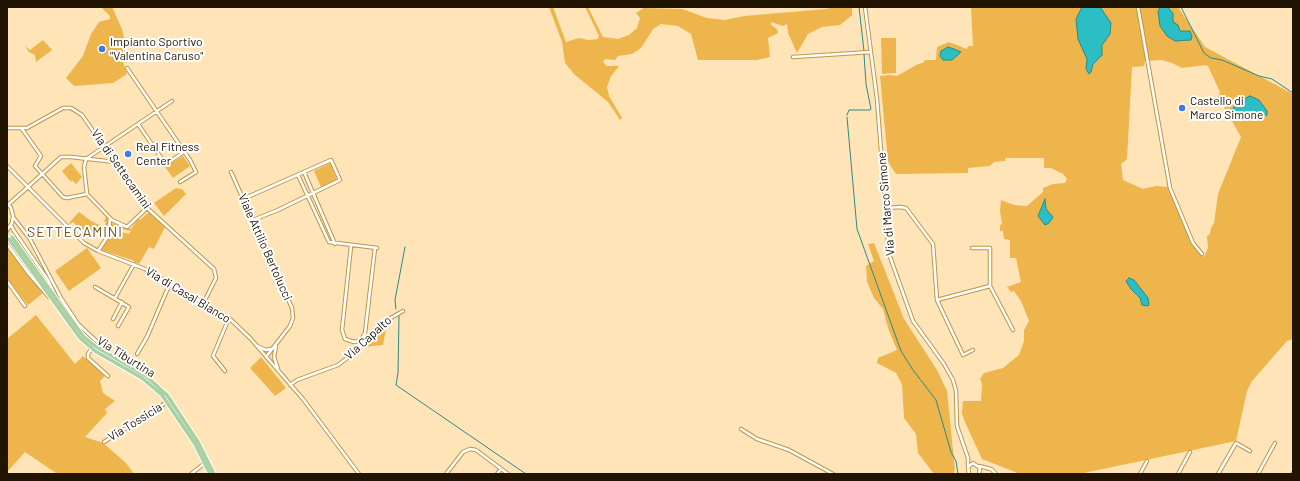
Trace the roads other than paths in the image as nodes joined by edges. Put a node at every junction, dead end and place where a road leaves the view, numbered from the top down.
1 (865, 7) edge
2 (1138, 7) edge
3 (871, 52) junction
4 (793, 56) dead end
5 (128, 68) dead end
6 (172, 101) dead end
7 (156, 111) junction
8 (138, 124) junction
9 (7, 128) edge
10 (22, 129) junction
11 (105, 146) junction
12 (184, 152) junction
13 (86, 159) junction
14 (115, 162) junction
15 (7, 166) edge
16 (231, 172) dead end
17 (304, 172) junction
18 (42, 174) junction
19 (298, 175) junction
20 (180, 182) dead end
21 (27, 187) junction
22 (313, 192) junction
23 (87, 194) junction
24 (307, 195) junction
25 (243, 199) junction
26 (8, 203) edge
27 (147, 208) junction
28 (885, 208) junction
29 (13, 217) junction
30 (110, 218) junction
31 (253, 220) junction
32 (326, 220) junction
33 (319, 222) junction
34 (327, 224) junction
35 (11, 225) junction
36 (321, 226) junction
37 (7, 230) edge
38 (7, 244) edge
39 (335, 244) junction
40 (351, 246) junction
41 (972, 248) dead end
42 (98, 251) junction
43 (1202, 254) dead end
44 (134, 264) junction
45 (7, 281) edge
46 (170, 282) junction
47 (990, 286) junction
48 (95, 287) dead end
49 (115, 298) junction
50 (937, 300) junction
51 (53, 301) junction
52 (122, 302) junction
53 (204, 302) junction
54 (25, 306) dead end
55 (403, 311) dead end
56 (68, 316) junction
57 (229, 318) junction
58 (113, 319) dead end
59 (118, 326) dead end
60 (1013, 330) dead end
61 (277, 344) junction
62 (255, 345) junction
63 (92, 348) junction
64 (271, 348) junction
65 (973, 350) dead end
66 (274, 352) junction
67 (137, 354) dead end
68 (112, 356) junction
69 (266, 357) junction
70 (225, 371) dead end
71 (281, 375) junction
72 (108, 376) dead end
73 (290, 385) junction
74 (167, 402) junction
75 (741, 430) dead end
76 (104, 442) dead end
77 (1275, 443) dead end
78 (1250, 451) dead end
79 (1190, 452) dead end
80 (967, 456) junction
81 (1147, 461) dead end
82 (204, 463) junction
83 (976, 463) junction
84 (968, 466) junction
85 (979, 466) junction
86 (986, 468) junction
87 (501, 469) junction
88 (979, 473) edge
89 (191, 474) edge
90 (210, 474) edge
91 (214, 474) edge
92 (359, 474) edge
93 (446, 474) edge
94 (497, 474) edge
95 (508, 474) edge
96 (834, 474) edge
97 (969, 474) edge
98 (996, 474) edge
99 (1140, 474) edge
100 (1178, 474) edge
101 (1218, 474) edge
102 (1258, 474) edge

1 - 3 street, Via di Marco Simone
2 - 43 street
3 - 4 street
3 - 28 street, Via di Marco Simone
5 - 7 street
6 - 7 street
7 - 8 street
7 - 12 street
8 - 11 street
8 - 12 street
9 - 10 street, Via di Settecamini
10 - 11 street, Via di Settecamini
10 - 18 street
11 - 13 street
11 - 14 street, Via di Settecamini
12 - 20 street
13 - 14 street
13 - 18 street
13 - 23 street
14 - 27 street, Via di Settecamini
15 - 21 street, Via di Casal Bianco
16 - 25 street, Viale Attilio Bertolucci
17 - 19 street
17 - 22 street
17 - 22 street
18 - 21 street
18 - 23 street
19 - 24 street
19 - 25 street
21 - 26 street
21 - 42 street, Via di Casal Bianco
22 - 24 street
22 - 32 street
23 - 30 street
24 - 31 street
24 - 33 street
25 - 31 street, Viale Attilio Bertolucci
26 - 29 street, Via Tiburtina
27 - 30 street
27 - 53 street, Via di Settecamini
28 - 50 street
28 - 80 street, Via di Marco Simone
29 - 35 street
29 - 68 street, Via Tiburtina
30 - 42 street
31 - 61 street, Viale Attilio Bertolucci
32 - 33 street
32 - 34 street
33 - 36 street
34 - 36 street
34 - 39 street
35 - 37 street
35 - 56 street, Via Tiburtina
36 - 39 street
38 - 51 street, Via Tiburtina
39 - 40 street
40 - 40 street
41 - 47 street
42 - 44 street, Via di Casal Bianco
44 - 46 street, Via di Casal Bianco
44 - 49 street
45 - 54 street
46 - 53 street, Via di Casal Bianco
46 - 67 street
47 - 50 street
47 - 60 street
48 - 49 street
49 - 52 street
50 - 65 street
51 - 56 main road, Via Tiburtina
51 - 63 main road, Via Tiburtina
52 - 58 street
52 - 59 street
53 - 57 street, Via di Casal Bianco
55 - 73 street, Via Capalto
56 - 68 main road, Via Tiburtina
57 - 62 street, Via di Casal Bianco
57 - 70 street
61 - 64 street, Viale Attilio Bertolucci
61 - 66 street, Viale Attilio Bertolucci
62 - 64 street
62 - 69 street, Via di Casal Bianco
63 - 72 street
63 - 74 main road, Via Tiburtina
64 - 69 street, Viale Attilio Bertolucci
66 - 69 street
66 - 71 street
68 - 91 main road, Via Tiburtina
69 - 71 street, Via di Casal Bianco
71 - 73 street, Via di Casal Bianco
73 - 92 street, Via di Casal Bianco
74 - 76 street, Via Tossicia
74 - 82 main road, Via Tiburtina
75 - 96 street
77 - 102 street
78 - 101 street
79 - 100 street
80 - 83 street
80 - 84 street, Via di Marco Simone
81 - 99 street
82 - 89 street
82 - 90 main road, Via Tiburtina
83 - 84 street
83 - 85 street
84 - 97 street, Via di Marco Simone
85 - 86 street
85 - 88 street
86 - 88 street
86 - 98 street
87 - 93 street
87 - 94 street
87 - 95 street

